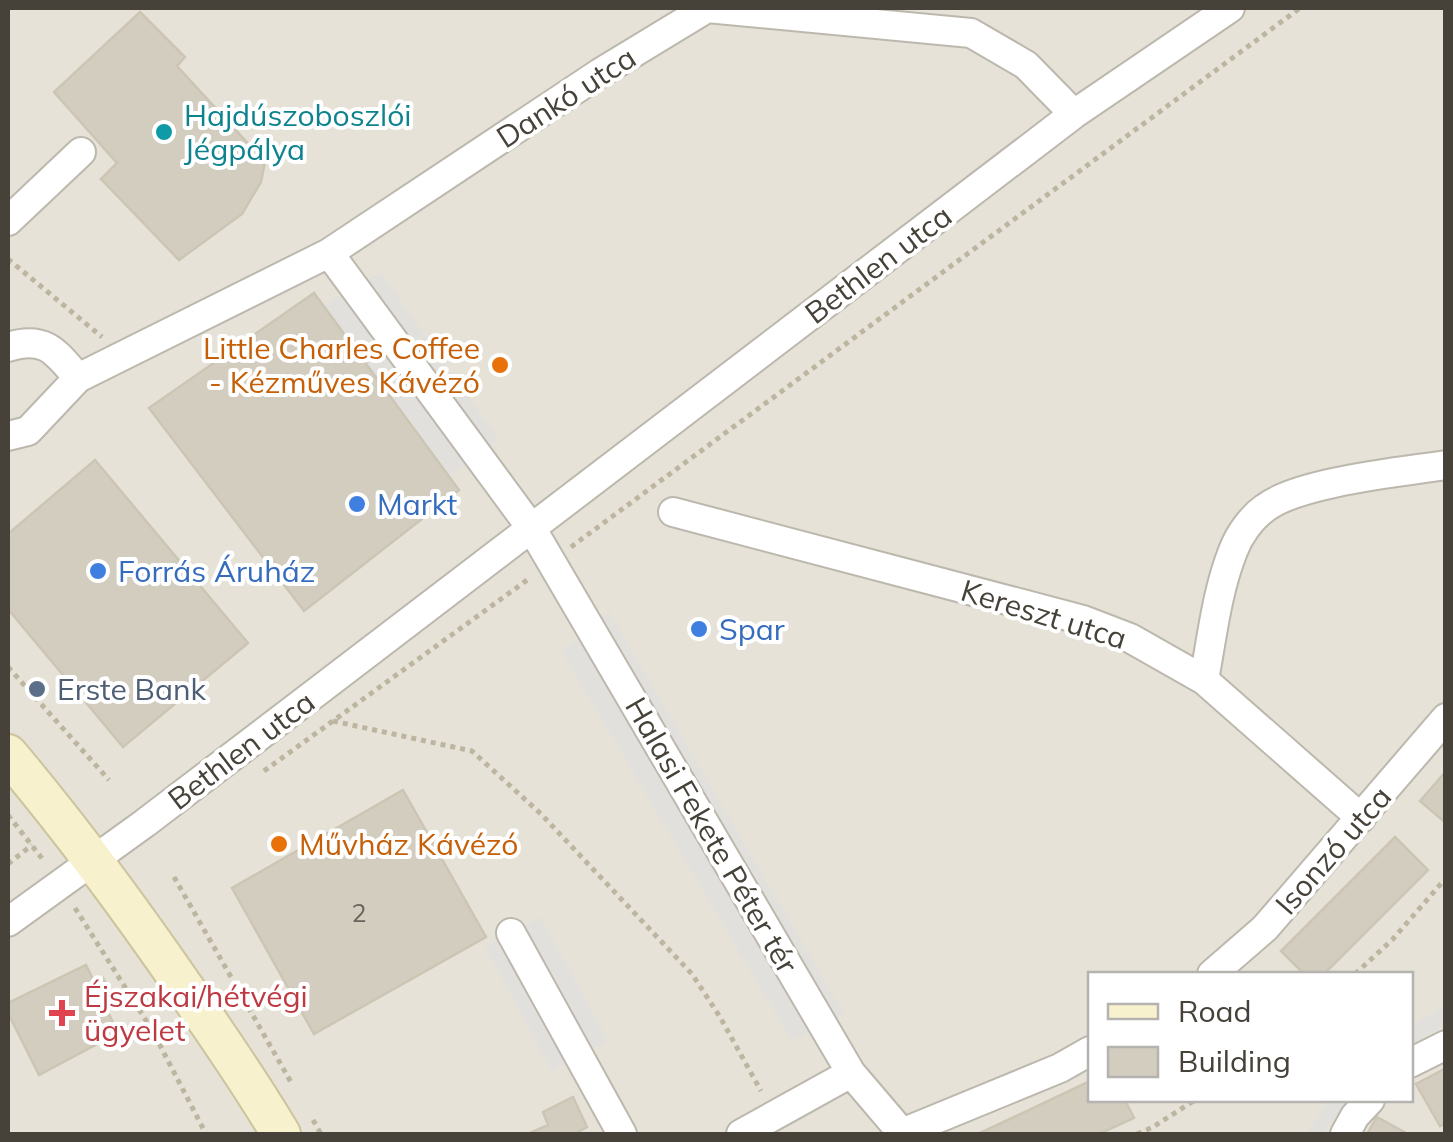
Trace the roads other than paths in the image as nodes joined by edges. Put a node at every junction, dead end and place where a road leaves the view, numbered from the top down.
1 (1230, 8) edge
2 (1074, 114) junction
3 (81, 152) dead end
4 (8, 220) edge
5 (328, 253) junction
6 (8, 347) edge
7 (78, 378) junction
8 (8, 436) edge
9 (1446, 465) edge
10 (673, 512) dead end
11 (532, 528) junction
12 (1204, 680) junction
13 (1446, 718) edge
14 (8, 754) edge
15 (1361, 818) junction
16 (94, 862) junction
17 (8, 922) edge
18 (511, 933) dead end
19 (1214, 972) edge
20 (1446, 1045) edge
21 (1088, 1052) edge
22 (1413, 1062) edge
23 (851, 1074) junction
24 (1368, 1102) edge
25 (296, 1126) edge
26 (622, 1134) edge
27 (741, 1134) edge
28 (903, 1134) edge
29 (1344, 1134) edge

1 - 2 street, Bethlen utca
2 - 5 street, Dankó utca
2 - 11 street, Bethlen utca
3 - 4 street
5 - 7 street, Dankó utca
5 - 11 street
6 - 7 street
7 - 8 street, Dankó utca
9 - 12 street
10 - 12 street, Kereszt utca
11 - 16 street, Bethlen utca
11 - 23 street, Halasi Fekete Péter tér
12 - 15 street, Kereszt utca
13 - 15 street, Isonzó utca
14 - 16 street
15 - 19 street, Isonzó utca
16 - 17 street, Bethlen utca
16 - 25 street
18 - 26 street
20 - 22 street
21 - 28 street
23 - 27 street
23 - 28 street, Halasi Fekete Péter tér
24 - 29 street

